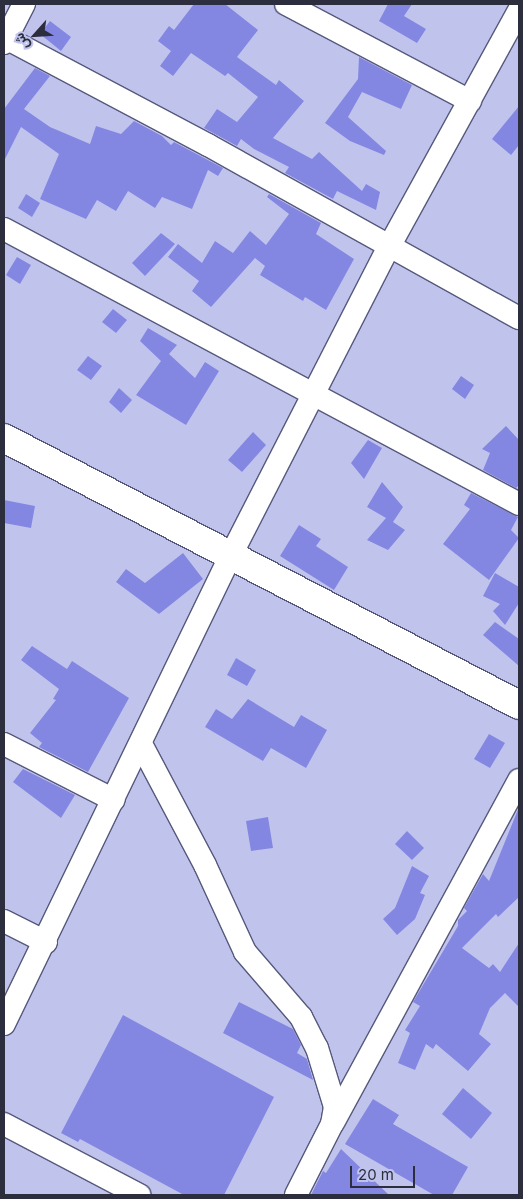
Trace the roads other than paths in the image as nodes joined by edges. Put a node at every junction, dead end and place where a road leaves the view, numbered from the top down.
1 (24, 4) edge
2 (286, 4) edge
3 (519, 10) edge
4 (5, 40) edge
5 (470, 101) junction
6 (4, 229) edge
7 (390, 245) junction
8 (519, 318) edge
9 (313, 396) junction
10 (4, 438) edge
11 (519, 504) edge
12 (230, 556) junction
13 (519, 705) edge
14 (4, 744) edge
15 (141, 744) junction
16 (519, 780) edge
17 (114, 800) junction
18 (4, 921) edge
19 (46, 942) junction
20 (4, 1024) edge
21 (4, 1124) edge
22 (332, 1124) junction
23 (116, 1190) edge
24 (139, 1195) edge
25 (296, 1195) edge

1 - 4 street
2 - 5 street
3 - 5 street
4 - 7 street
5 - 7 street
6 - 9 street
7 - 8 street
7 - 9 street
9 - 11 street
9 - 12 street
10 - 12 street
12 - 13 street
12 - 15 street
14 - 17 street
15 - 17 street
15 - 22 street
16 - 22 street
17 - 19 street
18 - 19 street
19 - 20 street
21 - 23 street
22 - 25 street
23 - 24 street

